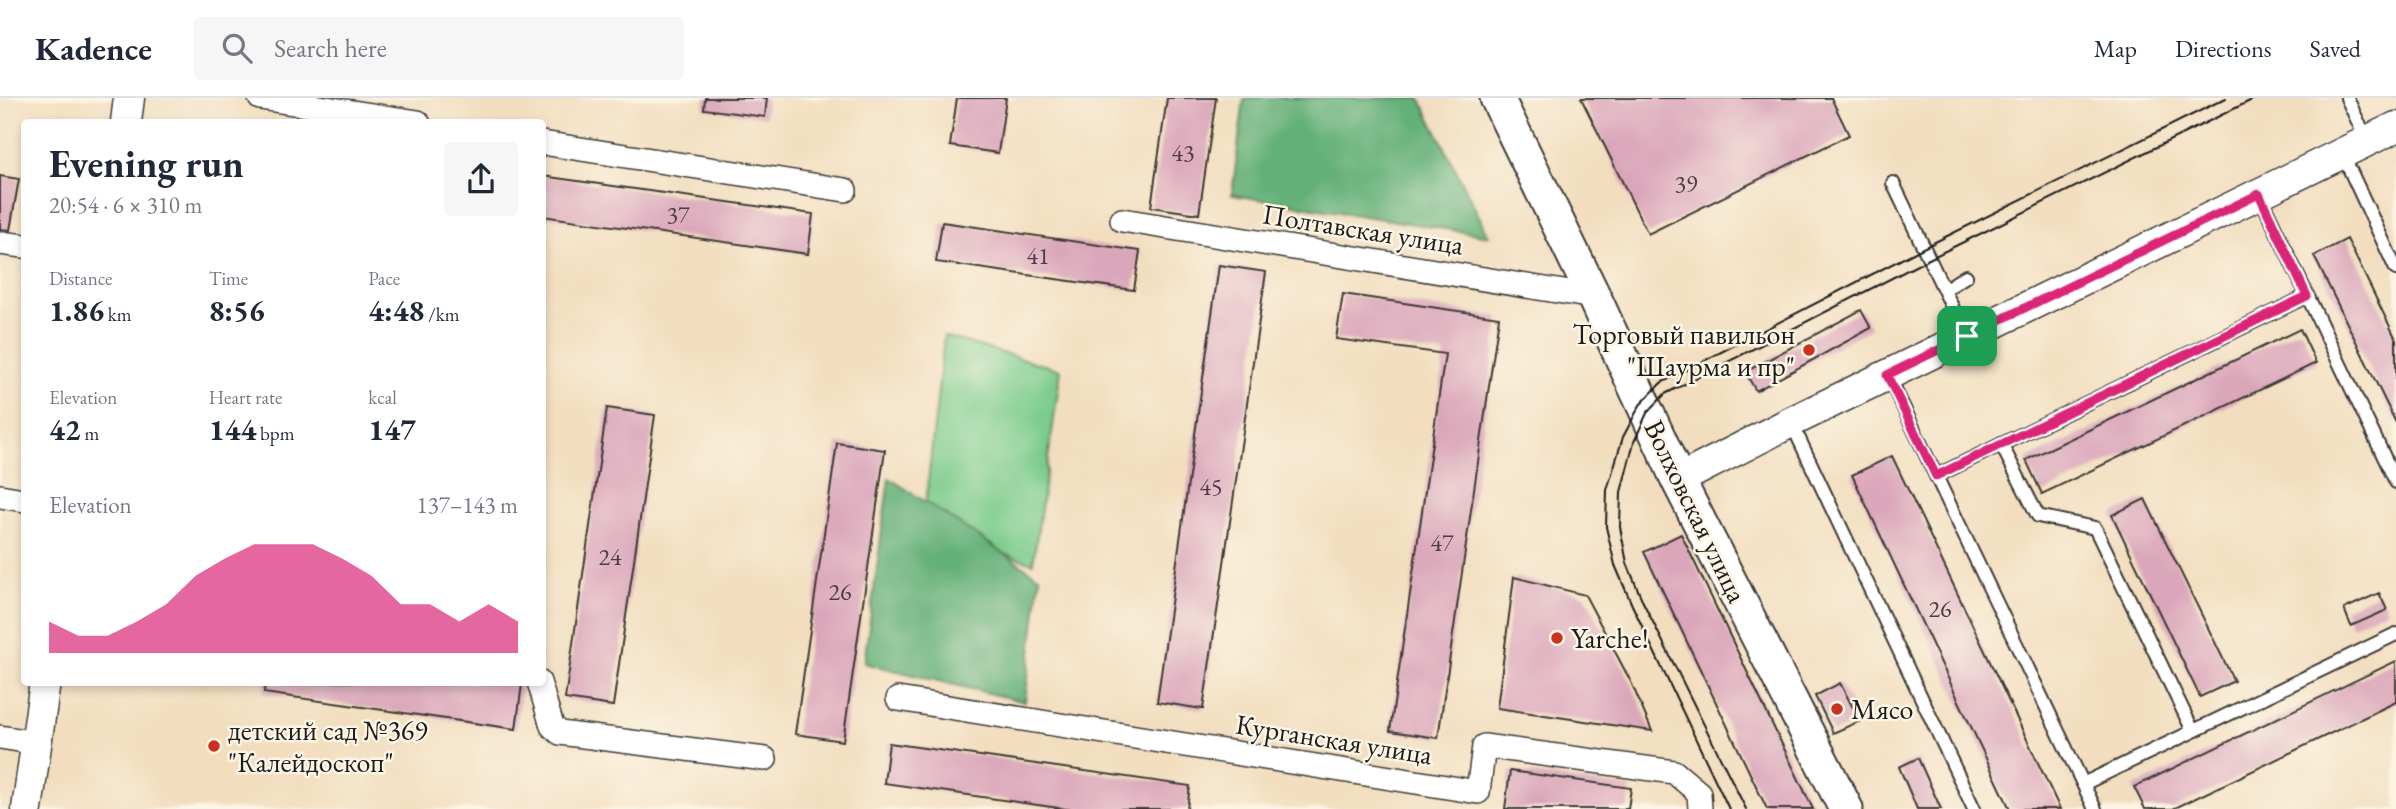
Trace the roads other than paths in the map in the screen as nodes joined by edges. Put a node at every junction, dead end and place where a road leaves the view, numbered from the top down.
1 (129, 98) edge
2 (260, 98) edge
3 (1497, 98) edge
4 (2347, 98) edge
5 (126, 119) edge
6 (398, 119) edge
7 (2396, 127) edge
8 (546, 144) edge
9 (2354, 147) junction
10 (1893, 183) dead end
11 (845, 190) dead end
12 (2259, 194) junction
13 (1122, 220) dead end
14 (0, 243) edge
15 (21, 246) edge
16 (2396, 269) edge
17 (1966, 276) dead end
18 (1944, 290) junction
19 (2307, 296) junction
20 (1594, 297) junction
21 (1967, 336) junction
22 (1887, 375) junction
23 (1790, 422) junction
24 (2001, 444) junction
25 (1936, 476) junction
26 (1678, 480) junction
27 (2396, 482) edge
28 (0, 496) edge
29 (21, 500) edge
30 (2396, 634) edge
31 (44, 686) edge
32 (540, 686) edge
33 (898, 699) dead end
34 (2193, 732) junction
35 (0, 737) edge
36 (37, 743) junction
37 (765, 760) dead end
38 (2083, 784) junction
39 (27, 809) edge
40 (1700, 809) edge
41 (1846, 809) edge
42 (1975, 809) edge
43 (2095, 809) edge

1 - 5 street
2 - 6 street
3 - 20 main road, Волховская улица
4 - 9 lane
7 - 9 street
8 - 11 street
9 - 12 street
9 - 16 lane
10 - 18 lane
12 - 19 lane
12 - 21 street
13 - 20 street, Полтавская улица
14 - 15 street
17 - 18 lane
18 - 21 lane
19 - 24 lane
19 - 27 lane
20 - 26 main road, Волховская улица
21 - 22 street
22 - 23 street
22 - 25 lane
23 - 26 street
23 - 42 lane
24 - 25 lane
24 - 34 lane
25 - 38 lane
26 - 41 main road, Волховская улица
28 - 29 street
30 - 34 lane
31 - 36 street
32 - 37 street
33 - 40 street, Курганская улица
34 - 38 lane
35 - 36 street
36 - 39 street
38 - 43 lane

